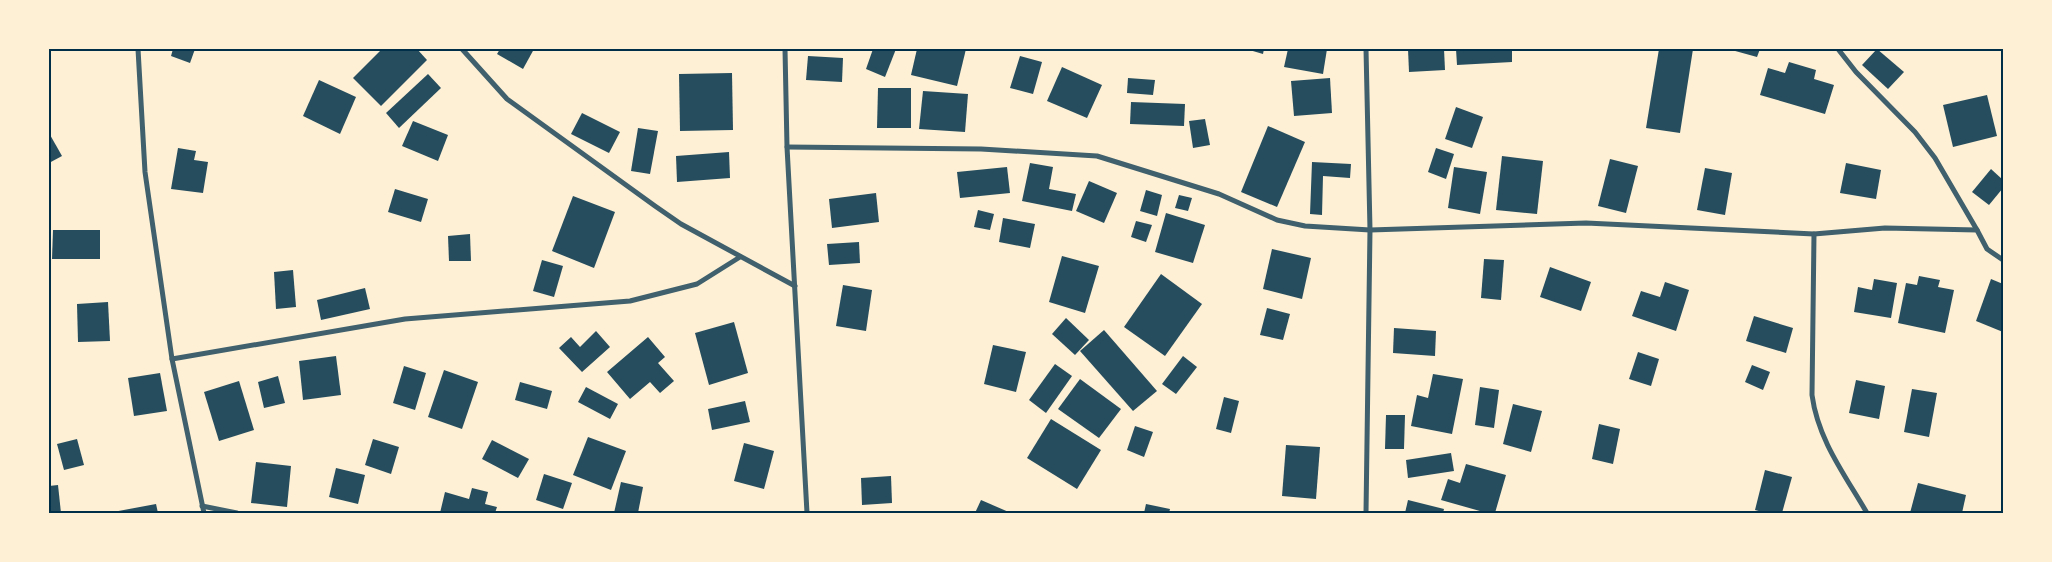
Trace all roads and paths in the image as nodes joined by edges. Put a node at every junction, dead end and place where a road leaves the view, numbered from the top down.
1 (138, 49) edge
2 (462, 49) edge
3 (785, 49) edge
4 (1366, 49) edge
5 (1838, 49) edge
6 (787, 147) junction
7 (1370, 230) junction
8 (1977, 230) junction
9 (1814, 234) junction
10 (740, 256) junction
11 (2003, 260) edge
12 (795, 286) junction
13 (172, 360) junction
14 (202, 506) junction
15 (204, 513) edge
16 (237, 513) edge
17 (806, 513) edge
18 (1366, 513) edge
19 (1867, 513) edge

1 - 13 street
2 - 10 street
3 - 6 street
4 - 7 street
5 - 8 street
6 - 7 street
6 - 12 street
7 - 9 street
7 - 18 street
8 - 9 street
8 - 11 street
9 - 19 street
10 - 12 street
10 - 13 street
12 - 17 street
13 - 14 street
14 - 15 street
14 - 16 street

